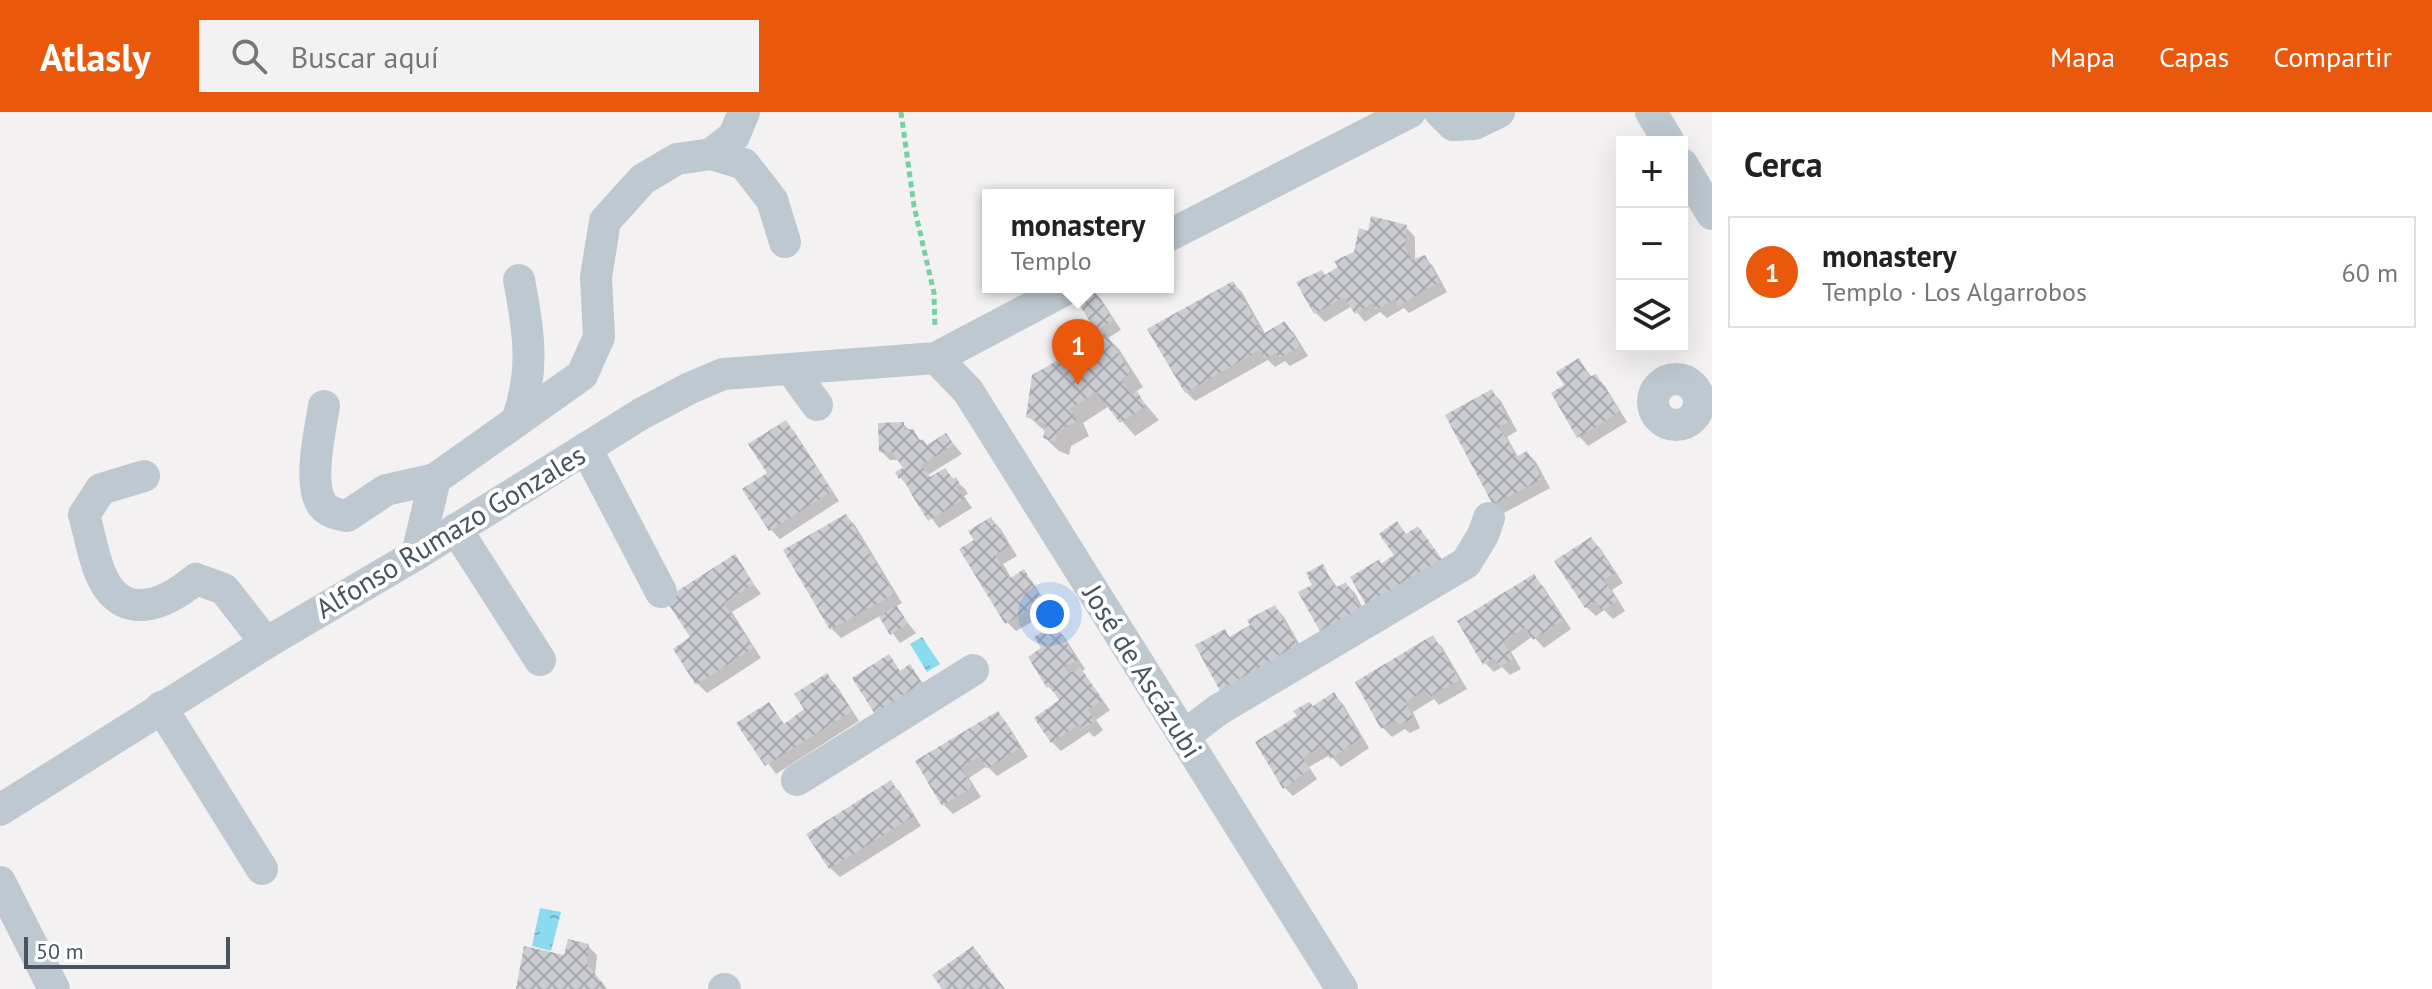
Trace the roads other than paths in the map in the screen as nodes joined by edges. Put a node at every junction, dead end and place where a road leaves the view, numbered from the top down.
1 (744, 112) edge
2 (1410, 112) edge
3 (1440, 112) edge
4 (1499, 112) edge
5 (1651, 112) edge
6 (1665, 136) edge
7 (711, 154) junction
8 (1688, 174) edge
9 (1712, 214) edge
10 (1174, 233) edge
11 (785, 242) dead end
12 (519, 280) dead end
13 (1059, 293) edge
14 (936, 358) junction
15 (791, 369) junction
16 (817, 405) dead end
17 (324, 406) dead end
18 (517, 421) junction
19 (586, 448) junction
20 (144, 476) dead end
21 (435, 479) junction
22 (1489, 518) dead end
23 (456, 529) junction
24 (417, 554) junction
25 (661, 592) dead end
26 (266, 643) junction
27 (540, 660) dead end
28 (973, 670) dead end
29 (161, 707) junction
30 (1184, 736) junction
31 (797, 780) dead end
32 (0, 810) edge
33 (262, 869) dead end
34 (0, 882) edge
35 (54, 989) edge
36 (1342, 989) edge

1 - 7 street
2 - 10 street
3 - 4 street
5 - 6 street
7 - 11 street
7 - 18 street
8 - 9 street
12 - 18 street
13 - 14 street
14 - 15 street, Alfonso Rumazo Gonzales
14 - 30 street, José de Ascázubi
15 - 16 street
15 - 19 street, Alfonso Rumazo Gonzales
17 - 21 street
18 - 21 street
19 - 23 street, Alfonso Rumazo Gonzales
19 - 25 street
20 - 26 street
21 - 24 street
22 - 30 street
23 - 24 street, Alfonso Rumazo Gonzales
23 - 27 street
24 - 26 street, Alfonso Rumazo Gonzales
26 - 29 street, Alfonso Rumazo Gonzales
28 - 31 street
29 - 32 street, Alfonso Rumazo Gonzales
29 - 33 street
30 - 36 street, José de Ascázubi
34 - 35 street

